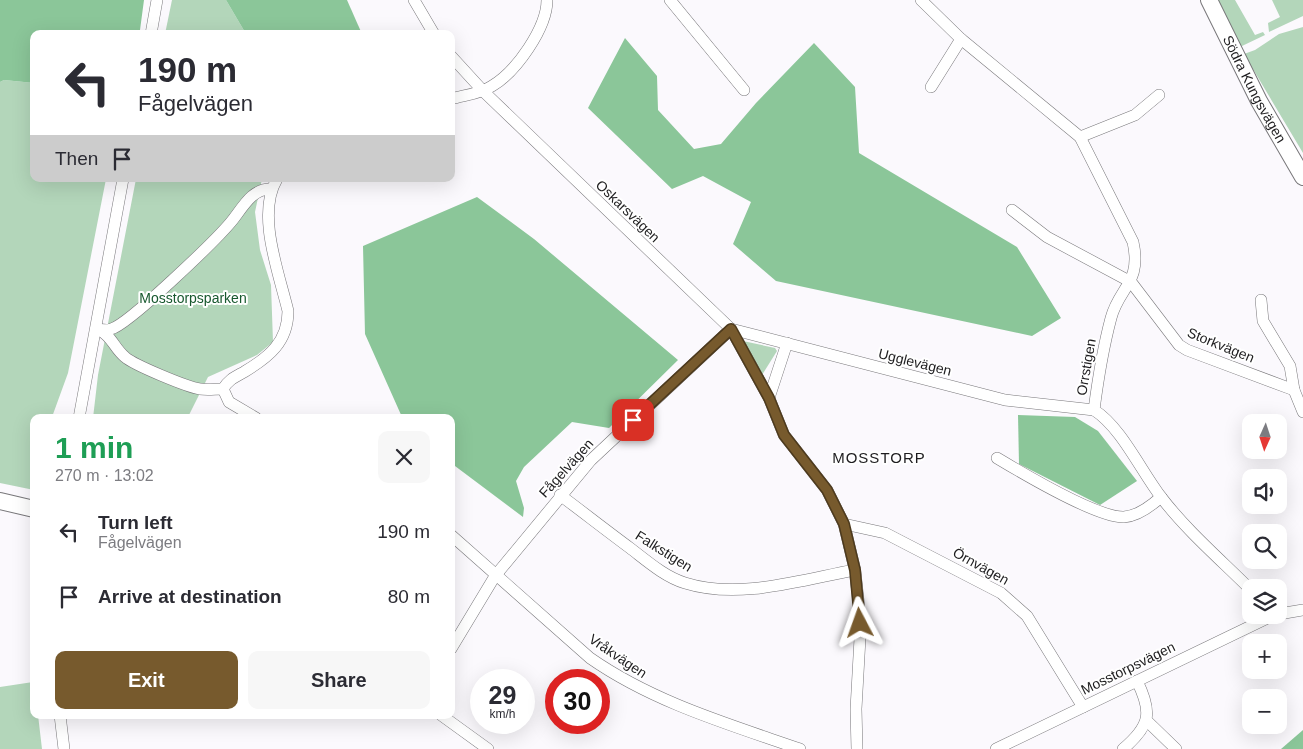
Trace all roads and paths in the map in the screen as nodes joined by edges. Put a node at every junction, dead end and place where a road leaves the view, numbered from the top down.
1 (157, 0) edge
2 (414, 0) edge
3 (548, 0) edge
4 (670, 0) edge
5 (921, 0) edge
6 (1209, 0) edge
7 (152, 30) edge
8 (432, 30) edge
9 (961, 39) junction
10 (455, 60) edge
11 (931, 87) dead end
12 (744, 90) dead end
13 (483, 91) junction
14 (1159, 95) dead end
15 (455, 98) edge
16 (1080, 137) junction
17 (1303, 177) edge
18 (122, 182) edge
19 (273, 184) edge
20 (1012, 210) dead end
21 (1131, 282) junction
22 (1261, 300) dead end
23 (96, 329) junction
24 (731, 329) junction
25 (787, 344) junction
26 (223, 389) junction
27 (1294, 390) junction
28 (769, 398) junction
29 (1094, 410) junction
30 (1303, 412) edge
31 (80, 414) edge
32 (249, 414) edge
33 (997, 458) dead end
34 (560, 495) junction
35 (1161, 497) junction
36 (0, 501) edge
37 (30, 508) edge
38 (844, 524) junction
39 (455, 539) edge
40 (855, 570) junction
41 (495, 576) junction
42 (1242, 581) edge
43 (1303, 610) edge
44 (1287, 613) edge
45 (1255, 624) edge
46 (455, 642) edge
47 (1137, 680) junction
48 (1083, 707) junction
49 (60, 719) edge
50 (447, 719) edge
51 (1146, 721) junction
52 (64, 749) edge
53 (488, 749) edge
54 (800, 749) edge
55 (857, 749) edge
56 (996, 749) edge
57 (1123, 749) edge
58 (1176, 749) edge

1 - 7 street
2 - 8 street
3 - 13 street
4 - 12 street
5 - 9 street
6 - 17 main road, Södra Kungsvägen
9 - 11 street
9 - 16 street
10 - 13 street, Oskarsvägen
13 - 15 street
13 - 24 street, Oskarsvägen
14 - 16 street
16 - 21 street, Orrstigen
18 - 23 street
19 - 23 street
19 - 26 street
20 - 21 street, Storkvägen
21 - 27 street, Storkvägen
21 - 29 street, Orrstigen
22 - 27 street
23 - 26 street
23 - 31 street
24 - 25 street, Ugglevägen
24 - 28 street, Oskarsvägen
24 - 34 street, Fågelvägen
25 - 28 street
25 - 29 street, Ugglevägen
26 - 32 street
27 - 30 street
28 - 38 street, Oskarsvägen
29 - 35 street, Orrstigen
33 - 35 street
34 - 40 street, Falkstigen
34 - 41 street, Fågelvägen
35 - 42 street, Orrstigen
36 - 37 main road
38 - 40 street, Oskarsvägen
38 - 48 street, Örnvägen
39 - 41 street, Vråkvägen
40 - 55 street, Oskarsvägen
41 - 46 street, Fågelvägen
41 - 54 street, Vråkvägen
43 - 44 street
45 - 47 street, Mosstorpsvägen
47 - 48 street, Mosstorpsvägen
47 - 51 street
48 - 56 street, Mosstorpsvägen
49 - 52 street
50 - 53 street
51 - 57 street
51 - 58 street

